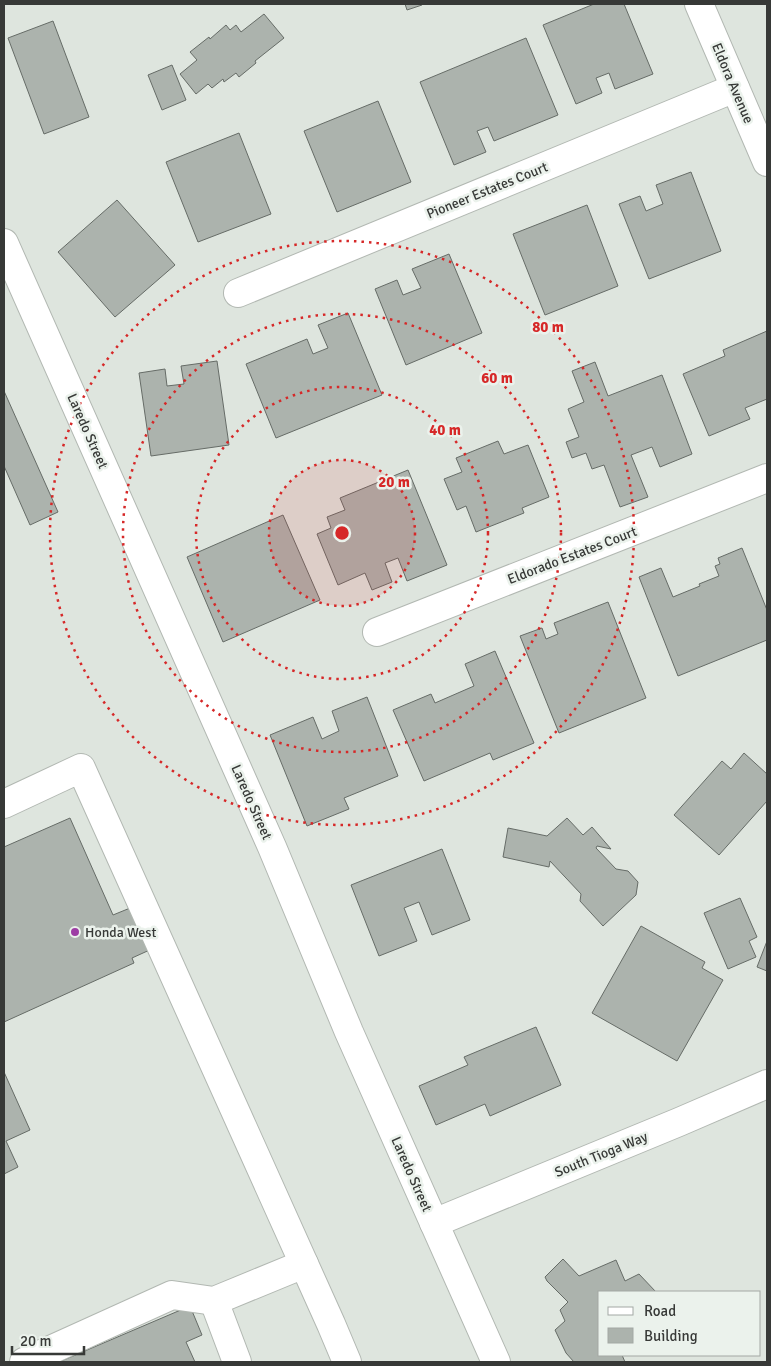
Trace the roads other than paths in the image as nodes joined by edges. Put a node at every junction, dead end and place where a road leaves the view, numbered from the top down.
1 (699, 4) edge
2 (735, 88) junction
3 (767, 162) edge
4 (4, 243) edge
5 (238, 293) dead end
6 (767, 478) edge
7 (377, 632) dead end
8 (4, 804) edge
9 (767, 1084) edge
10 (434, 1223) junction
11 (304, 1264) junction
12 (214, 1301) junction
13 (24, 1362) edge
14 (237, 1362) edge
15 (347, 1362) edge
16 (496, 1362) edge

1 - 2 street, Eldora Avenue
2 - 3 street, Eldora Avenue
2 - 5 street, Pioneer Estates Court
4 - 10 street, Laredo Street
6 - 7 street, Eldorado Estates Court
8 - 11 street
9 - 10 street, South Tioga Way
10 - 16 street, Laredo Street
11 - 12 street
11 - 15 street
12 - 13 street
12 - 14 street

